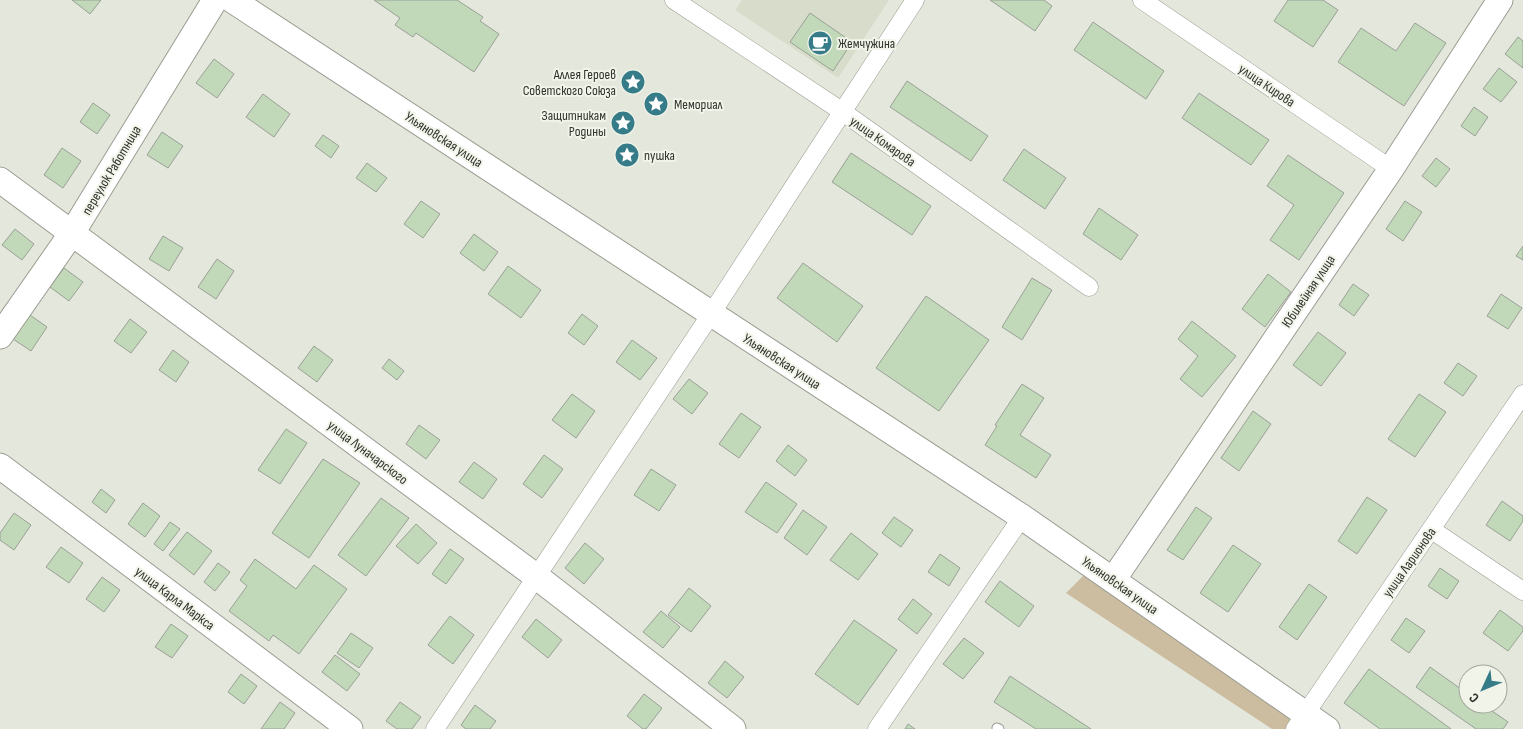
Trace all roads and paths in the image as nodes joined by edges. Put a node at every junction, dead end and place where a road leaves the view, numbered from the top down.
1 (215, 0) edge
2 (232, 0) edge
3 (674, 0) edge
4 (915, 0) edge
5 (1142, 0) edge
6 (1500, 0) edge
7 (843, 112) junction
8 (1391, 170) junction
9 (0, 180) edge
10 (72, 233) junction
11 (1089, 287) dead end
12 (712, 314) junction
13 (0, 336) edge
14 (1523, 394) edge
15 (0, 466) edge
16 (1022, 517) junction
17 (1432, 530) junction
18 (537, 577) junction
19 (1113, 580) junction
20 (1523, 590) edge
21 (1300, 721) edge
22 (350, 729) edge
23 (435, 729) edge
24 (733, 729) edge
25 (877, 729) edge
26 (1327, 729) edge

1 - 10 street, переулок Работница
2 - 12 street, Ульяновская улица
3 - 7 street, улица Комарова
4 - 7 street
5 - 8 street, улица Кирова
6 - 8 street, Юбилейная улица
7 - 11 street, улица Комарова
7 - 12 street
8 - 19 street, Юбилейная улица
9 - 10 street, улица Луначарского
10 - 13 street, переулок Работница
10 - 18 street, улица Луначарского
12 - 16 street, Ульяновская улица
12 - 18 street
14 - 17 street, улица Ларионова
15 - 22 street, улица Карла Маркса
16 - 19 street, Ульяновская улица
16 - 25 street
17 - 20 street
17 - 21 street, улица Ларионова
18 - 23 street
18 - 24 street, улица Луначарского
19 - 21 street, Ульяновская улица
21 - 26 street, Ульяновская улица

